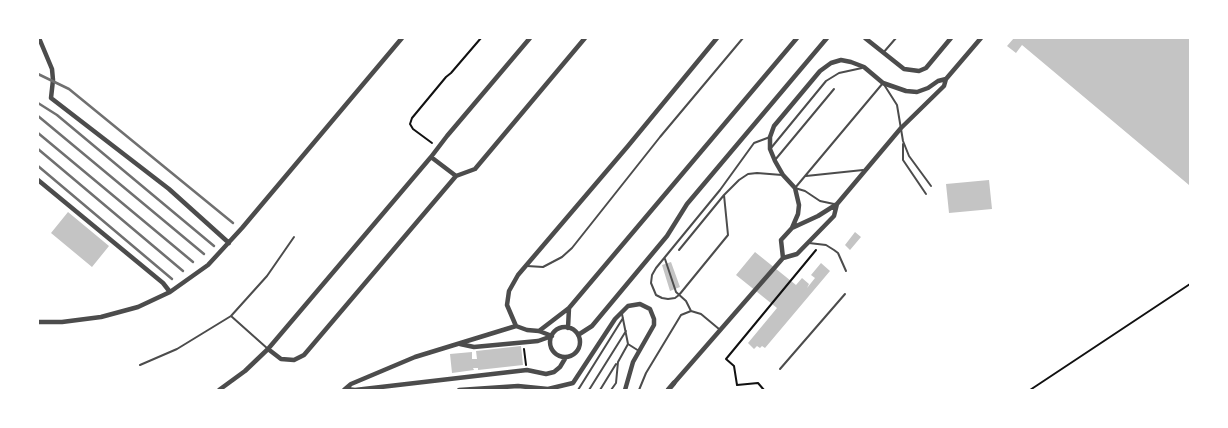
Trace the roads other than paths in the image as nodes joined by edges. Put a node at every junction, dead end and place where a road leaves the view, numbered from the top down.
1 (39, 38) edge
2 (402, 38) edge
3 (530, 38) edge
4 (586, 38) edge
5 (716, 38) edge
6 (743, 38) edge
7 (797, 38) edge
8 (827, 38) edge
9 (865, 38) edge
10 (896, 38) edge
11 (951, 38) edge
12 (981, 38) edge
13 (883, 52) junction
14 (864, 67) junction
15 (946, 79) junction
16 (883, 83) junction
17 (834, 89) dead end
18 (901, 128) junction
19 (770, 137) junction
20 (903, 141) junction
21 (770, 149) junction
22 (431, 157) junction
23 (774, 161) junction
24 (866, 170) junction
25 (783, 175) junction
26 (456, 176) junction
27 (805, 176) junction
28 (38, 180) edge
29 (931, 186) dead end
30 (796, 188) junction
31 (926, 194) dead end
32 (724, 195) junction
33 (837, 204) junction
34 (792, 228) junction
35 (294, 237) dead end
36 (230, 243) junction
37 (807, 243) junction
38 (679, 250) dead end
39 (783, 258) junction
40 (665, 259) junction
41 (526, 266) junction
42 (846, 271) dead end
43 (170, 292) junction
44 (844, 294) dead end
45 (678, 295) junction
46 (569, 308) junction
47 (691, 311) junction
48 (622, 312) junction
49 (231, 316) junction
50 (623, 318) junction
51 (38, 322) edge
52 (516, 326) junction
53 (568, 328) junction
54 (721, 330) junction
55 (539, 331) junction
56 (626, 331) junction
57 (578, 335) junction
58 (552, 336) junction
59 (460, 344) junction
60 (628, 344) junction
61 (268, 349) junction
62 (639, 351) junction
63 (566, 357) junction
64 (618, 362) junction
65 (140, 365) dead end
66 (780, 369) dead end
67 (674, 383) joint
68 (492, 387) junction
69 (219, 390) edge
70 (346, 390) edge
71 (459, 390) edge
72 (499, 390) edge
73 (578, 390) edge
74 (589, 390) edge
75 (600, 390) edge
76 (611, 390) edge
77 (625, 390) edge
78 (639, 390) edge
79 (668, 390) edge

1 - 36 street
2 - 36 street
3 - 22 street
4 - 26 street
5 - 41 street
6 - 41 lane
7 - 46 street
8 - 57 street
9 - 13 street
10 - 13 lane
11 - 13 street
12 - 15 street
14 - 16 street
14 - 19 street
14 - 21 lane
15 - 16 street
15 - 18 street
16 - 18 lane
16 - 27 lane
17 - 23 lane
18 - 20 lane
18 - 24 street
19 - 21 street
19 - 40 lane
20 - 29 lane
20 - 31 lane
21 - 23 street
22 - 26 street
22 - 61 street
23 - 25 street
24 - 27 lane
24 - 33 street
25 - 30 street
25 - 32 lane
26 - 61 street
27 - 30 lane
28 - 43 street
30 - 33 lane
30 - 34 street
32 - 38 lane
32 - 45 lane
33 - 34 street
33 - 37 street
34 - 39 street
35 - 49 lane
36 - 43 street
37 - 39 street
37 - 42 lane
39 - 54 street
40 - 45 lane
40 - 45 lane
41 - 52 street
43 - 51 street
44 - 66 lane
45 - 47 lane
46 - 53 street
46 - 55 street
47 - 54 lane
47 - 78 lane
48 - 50 lane
48 - 62 street
48 - 68 street
49 - 61 lane
49 - 65 lane
50 - 56 lane
50 - 73 lane
52 - 55 street
52 - 59 street
53 - 57 street
53 - 58 street
54 - 67 street
55 - 58 street
56 - 60 lane
56 - 74 lane
57 - 63 street
58 - 59 street
58 - 63 street
59 - 70 street
60 - 62 lane
60 - 64 lane
61 - 69 street
62 - 77 street
63 - 70 street
64 - 75 lane
64 - 76 lane
67 - 79 street
68 - 71 street
68 - 72 lane

